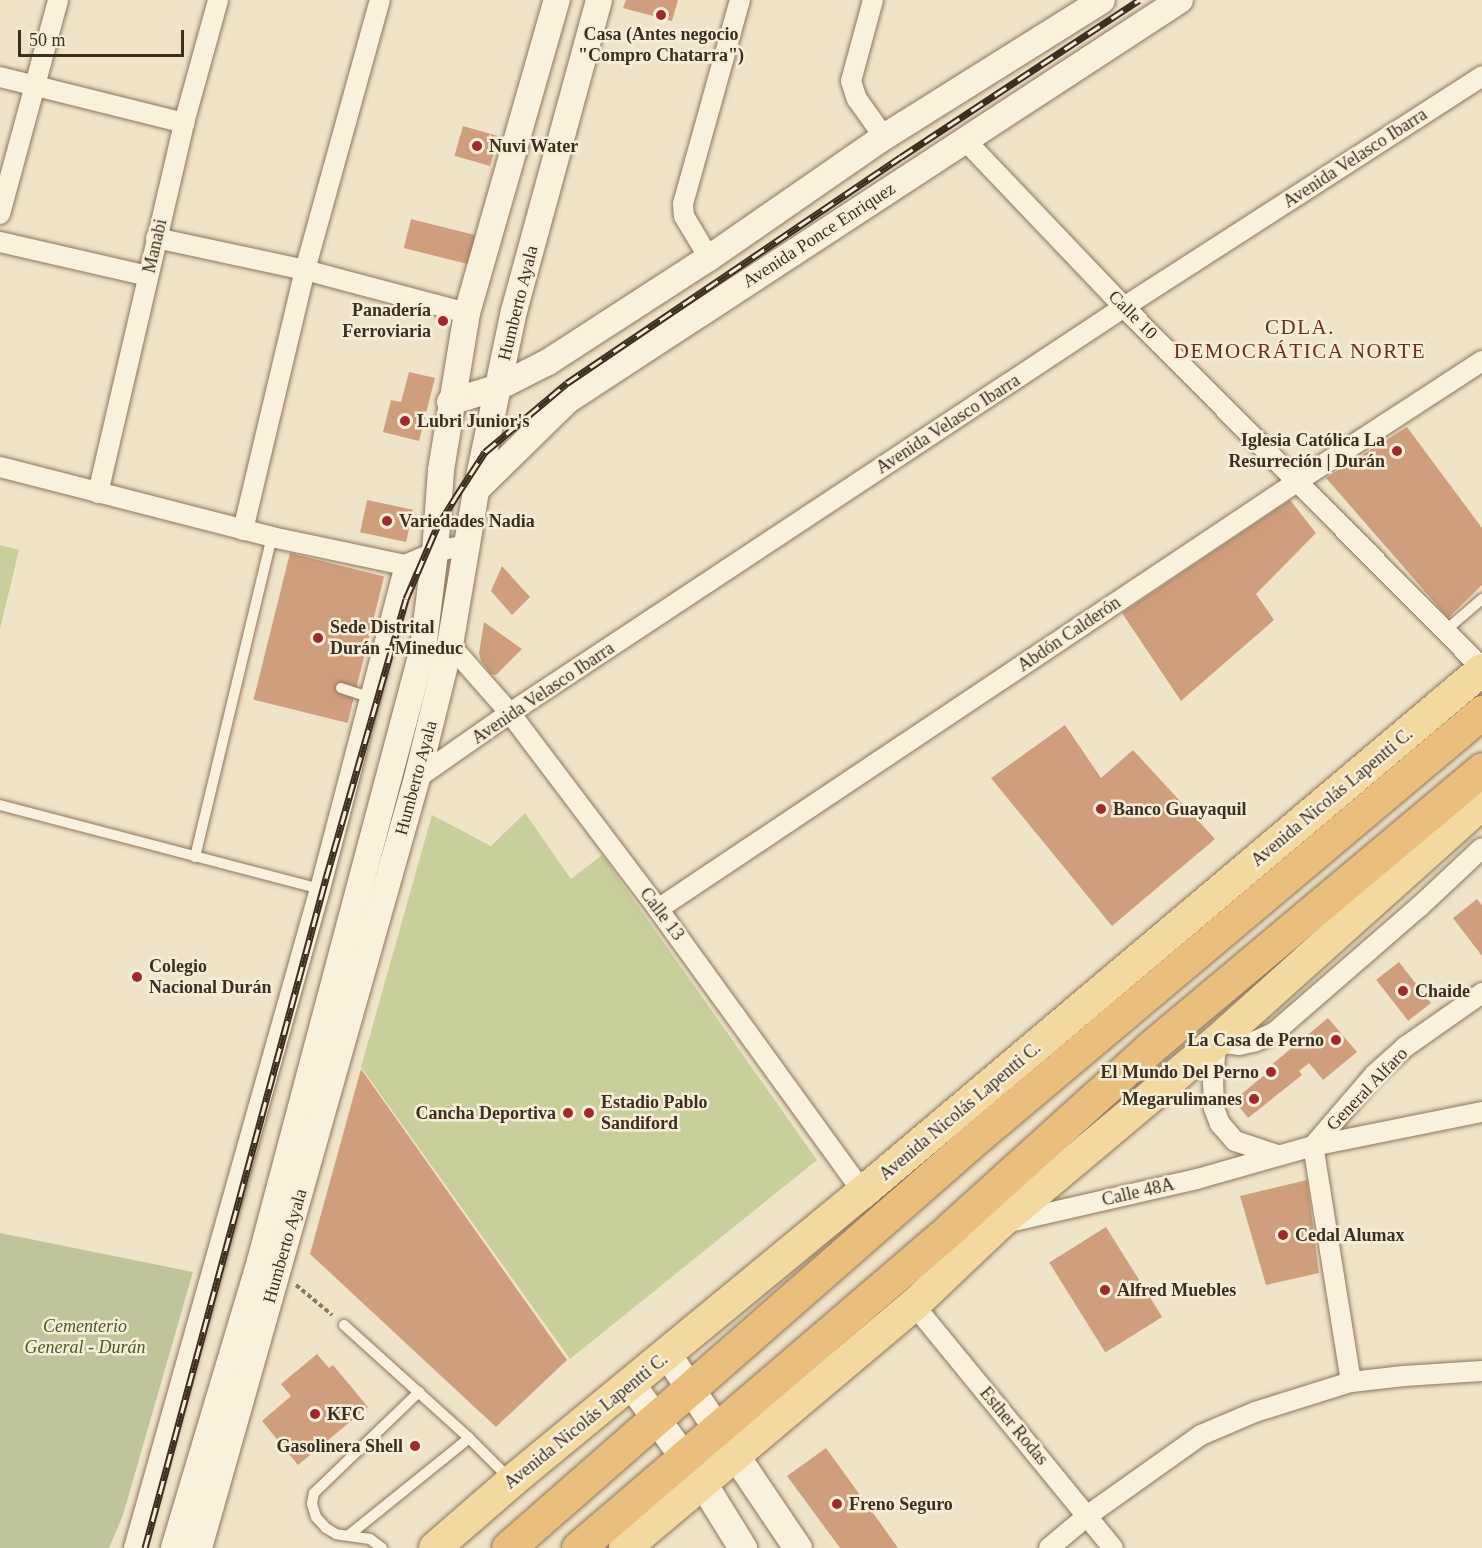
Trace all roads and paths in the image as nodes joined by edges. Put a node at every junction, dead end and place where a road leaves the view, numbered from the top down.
1 (58, 0) edge
2 (218, 0) edge
3 (380, 0) edge
4 (557, 0) edge
5 (598, 0) edge
6 (740, 0) edge
7 (873, 0) edge
8 (1102, 0) edge
9 (1180, 0) edge
10 (0, 76) edge
11 (1482, 76) edge
12 (34, 85) junction
13 (184, 123) junction
14 (884, 137) junction
15 (964, 139) junction
16 (0, 214) edge
17 (156, 238) junction
18 (0, 242) edge
19 (709, 258) junction
20 (305, 270) junction
21 (148, 276) junction
22 (1124, 308) junction
23 (467, 313) junction
24 (1482, 362) edge
25 (499, 387) junction
26 (450, 402) junction
27 (0, 467) edge
28 (1298, 481) junction
29 (476, 490) junction
30 (98, 493) junction
31 (439, 501) junction
32 (243, 530) junction
33 (272, 537) junction
34 (465, 545) junction
35 (435, 552) junction
36 (405, 566) junction
37 (1482, 599) edge
38 (1446, 630) junction
39 (450, 645) junction
40 (1482, 669) edge
41 (341, 688) dead end
42 (372, 698) junction
43 (1482, 712) edge
44 (510, 714) junction
45 (1482, 769) edge
46 (417, 778) junction
47 (1482, 803) edge
48 (0, 805) edge
49 (1482, 848) edge
50 (195, 857) junction
51 (320, 889) junction
52 (658, 909) junction
53 (1482, 993) edge
54 (1216, 1042) junction
55 (1482, 1112) edge
56 (1313, 1146) junction
57 (1277, 1155) junction
58 (863, 1192) junction
59 (999, 1224) junction
60 (278, 1270) junction
61 (914, 1305) junction
62 (344, 1325) joint
63 (667, 1354) junction
64 (1482, 1371) edge
65 (1351, 1382) junction
66 (631, 1384) junction
67 (692, 1389) junction
68 (419, 1392) junction
69 (656, 1420) junction
70 (469, 1438) junction
71 (727, 1441) junction
72 (693, 1469) junction
73 (512, 1481) junction
74 (1087, 1516) junction
75 (348, 1535) junction
76 (134, 1548) edge
77 (174, 1548) edge
78 (199, 1548) edge
79 (382, 1548) edge
80 (435, 1548) edge
81 (508, 1548) edge
82 (579, 1548) edge
83 (625, 1548) edge
84 (743, 1548) edge
85 (798, 1548) edge
86 (1049, 1548) edge
87 (1113, 1548) edge

1 - 12 street
2 - 13 street, Manabi
3 - 20 street
4 - 23 street, Humberto Ayala
5 - 25 street, Humberto Ayala
6 - 19 street
7 - 14 street
8 - 14 street
9 - 15 street, Avenida Ponce Enriquez
10 - 12 street
11 - 22 street, Avenida Velasco Ibarra
12 - 13 street
12 - 16 street
13 - 17 street, Manabi
14 - 19 street
15 - 22 street, Calle 10
15 - 29 street, Avenida Ponce Enriquez
17 - 20 street
17 - 21 street, Manabi
18 - 21 street
19 - 25 street
20 - 23 street
20 - 32 street
21 - 30 street, Manabi
22 - 28 street, Calle 10
22 - 44 street, Avenida Velasco Ibarra
23 - 26 street, Humberto Ayala
24 - 28 street, Abdón Calderón
25 - 26 street
25 - 29 street, Humberto Ayala
26 - 31 street, Humberto Ayala
27 - 30 street
28 - 38 street, Calle 10
28 - 52 street, Abdón Calderón
29 - 31 street
29 - 34 street, Humberto Ayala
30 - 32 street
31 - 35 street, Humberto Ayala
32 - 33 street
33 - 36 street
33 - 50 lane
34 - 35 street
34 - 39 street, Humberto Ayala
35 - 36 street
35 - 77 street, Humberto Ayala
36 - 42 street
37 - 38 lane
38 - 40 street, Calle 10
39 - 44 street, Calle 13
39 - 46 street, Humberto Ayala
40 - 58 main road, Avenida Nicolás Lapentti C.
41 - 42 lane
42 - 51 street
43 - 67 highway, Avenida Nicolás Lapentti C.
44 - 46 street, Avenida Velasco Ibarra
44 - 52 street, Calle 13
45 - 71 highway
46 - 60 street, Humberto Ayala
47 - 54 main road
48 - 50 lane
49 - 54 street
50 - 51 lane
51 - 76 street
52 - 58 street, Calle 13
53 - 56 street, General Alfaro
54 - 57 street
54 - 59 main road
55 - 56 street, Calle 48A
56 - 57 street, Calle 48A
56 - 65 street
57 - 59 street, Calle 48A
58 - 63 main road, Avenida Nicolás Lapentti C.
59 - 61 main road
60 - 62 path
60 - 78 street, Humberto Ayala
61 - 71 main road
61 - 74 street, Esther Rodas
62 - 68 lane
63 - 66 main road, Avenida Nicolás Lapentti C.
63 - 67 main road
64 - 65 street
65 - 74 street
66 - 69 main road
66 - 73 main road, Avenida Nicolás Lapentti C.
67 - 69 highway, Avenida Nicolás Lapentti C.
67 - 71 main road
68 - 70 lane
68 - 75 lane
69 - 72 main road
69 - 81 highway, Avenida Nicolás Lapentti C.
70 - 73 lane
70 - 75 lane
71 - 72 highway
71 - 85 main road
72 - 82 highway
72 - 83 main road
72 - 84 main road
73 - 80 main road, Avenida Nicolás Lapentti C.
74 - 86 street
74 - 87 street, Esther Rodas
75 - 79 lane

